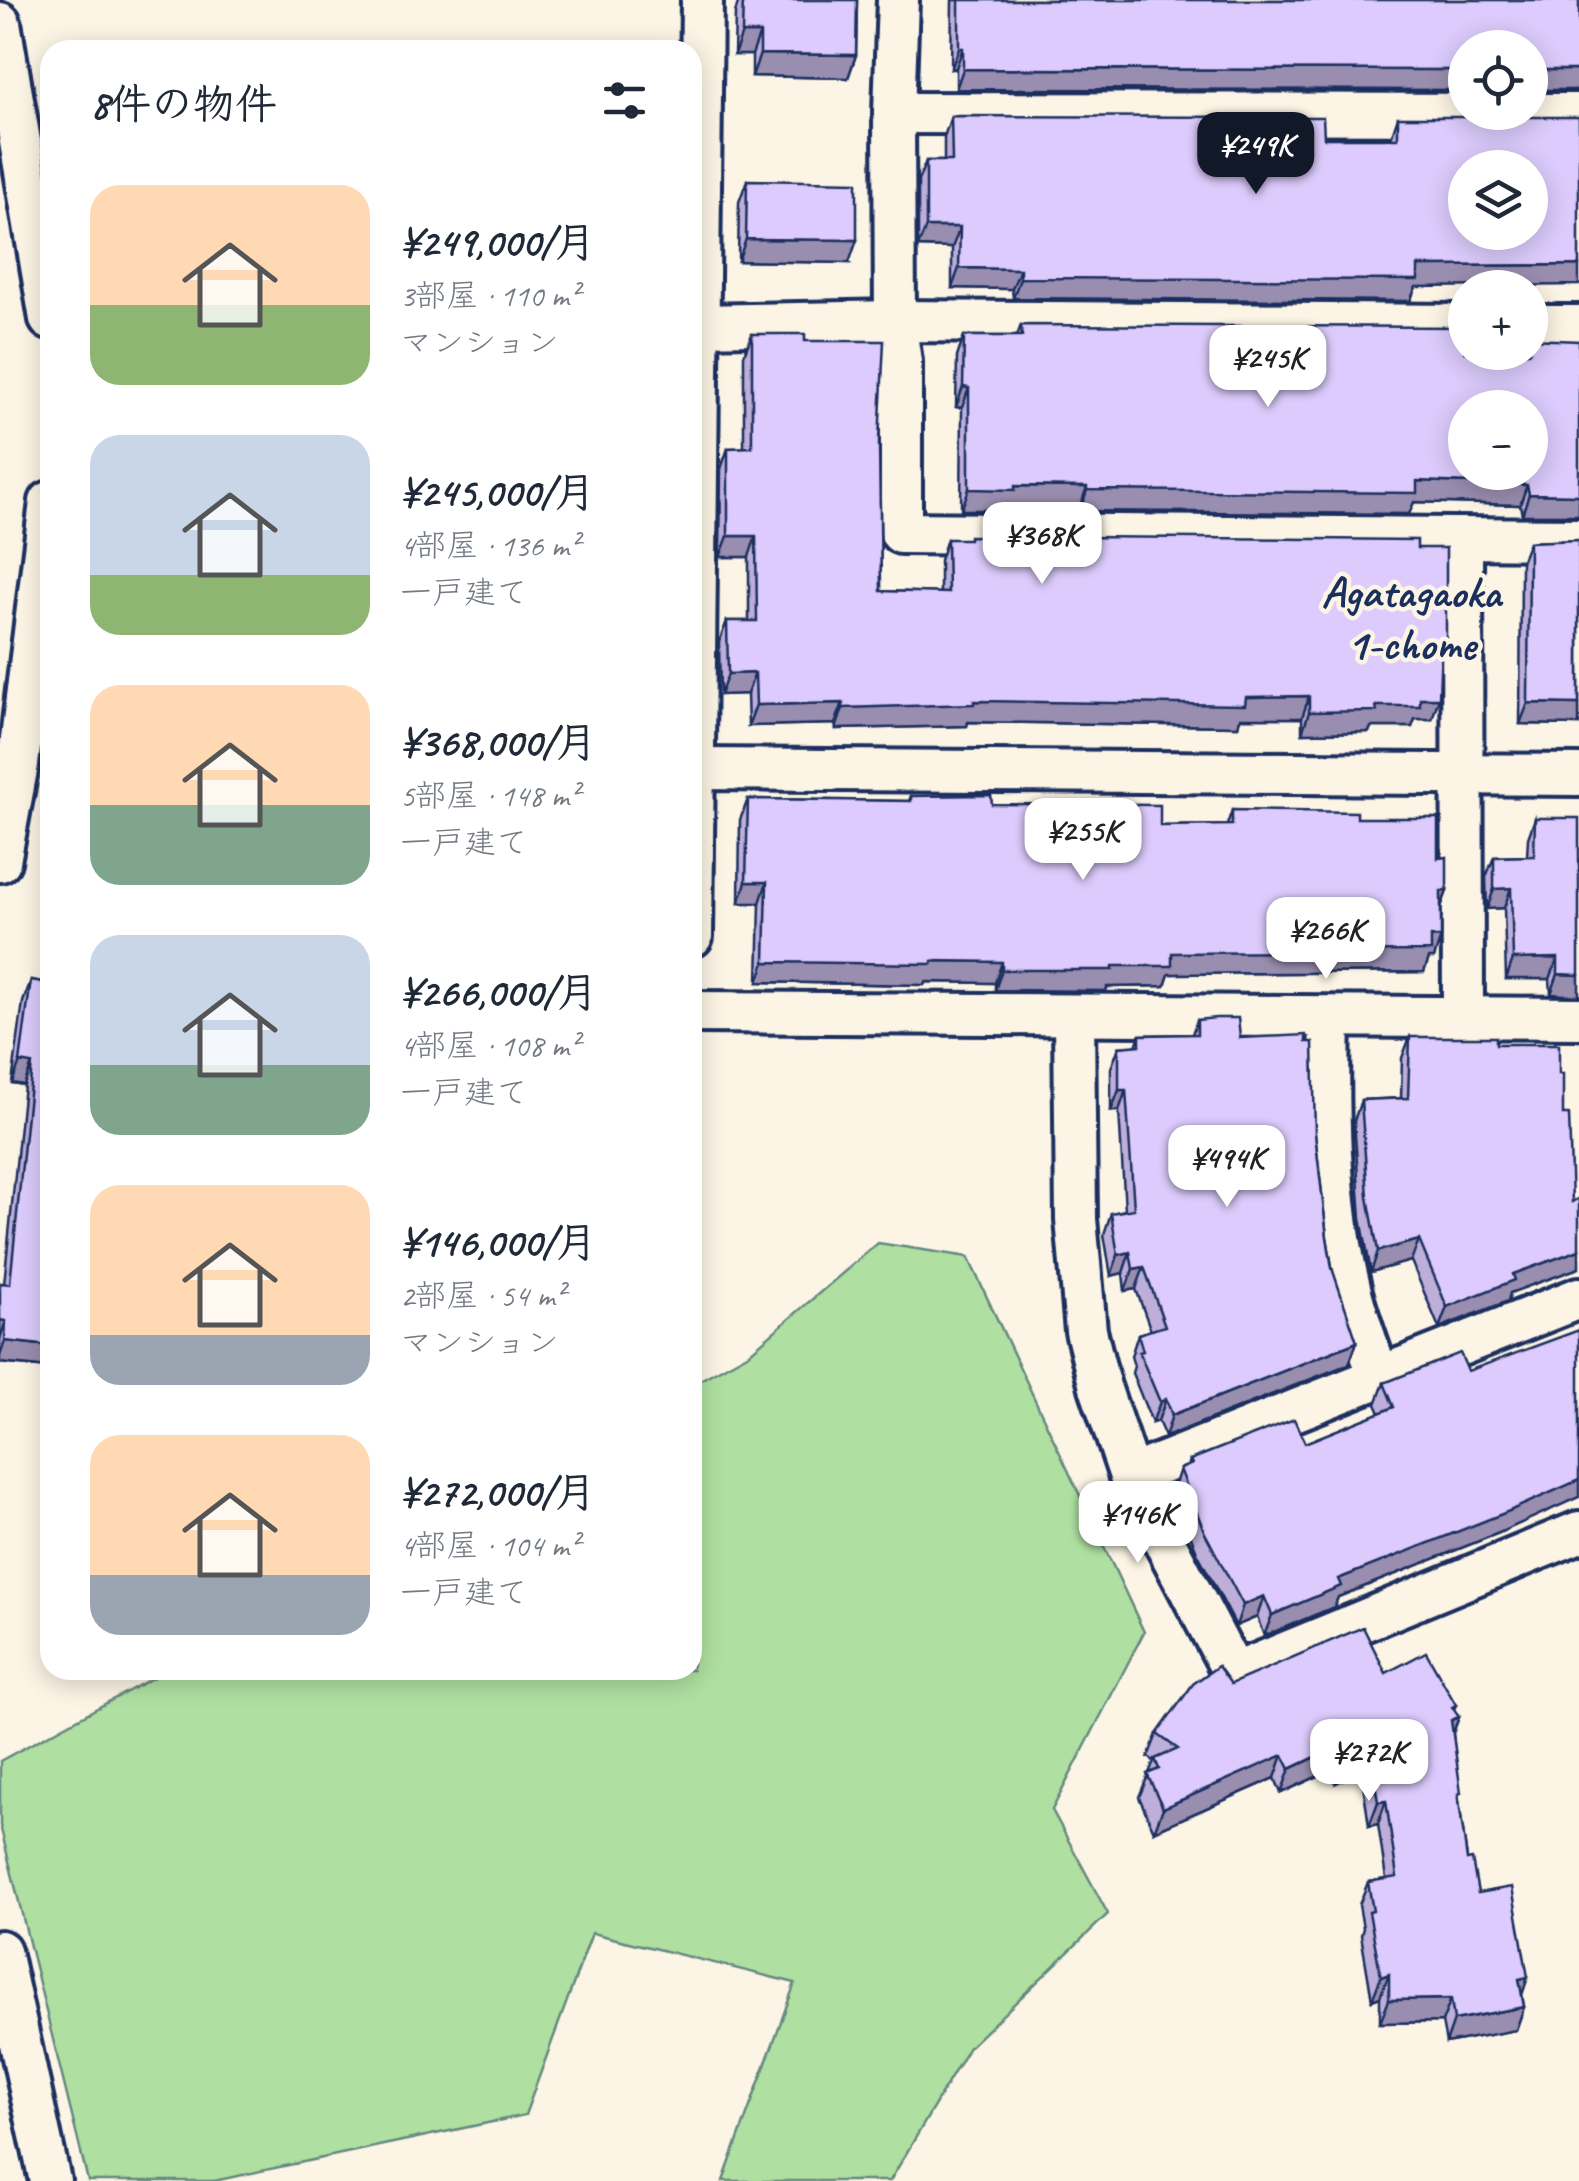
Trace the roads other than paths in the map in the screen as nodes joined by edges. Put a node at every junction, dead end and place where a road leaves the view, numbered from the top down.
1 (702, 0) edge
2 (898, 0) edge
3 (0, 23) edge
4 (702, 40) edge
5 (894, 113) junction
6 (1579, 114) edge
7 (40, 260) edge
8 (895, 321) junction
9 (1448, 325) edge
10 (702, 326) edge
11 (1548, 326) edge
12 (1579, 326) edge
13 (1462, 538) junction
14 (1579, 539) edge
15 (40, 666) edge
16 (34, 764) edge
17 (702, 770) edge
18 (1463, 774) junction
19 (1579, 774) edge
20 (0, 861) edge
21 (702, 1012) edge
22 (1074, 1017) junction
23 (1330, 1017) junction
24 (1464, 1018) junction
25 (1579, 1018) edge
26 (1579, 1298) edge
27 (1379, 1377) junction
28 (1130, 1476) junction
29 (1579, 1532) edge
30 (0, 1951) edge
31 (50, 2181) edge

1 - 4 street
2 - 5 street
3 - 7 street
5 - 6 street
5 - 8 street
8 - 9 street
8 - 10 street
8 - 13 street
11 - 12 street
13 - 14 street
13 - 18 street
15 - 16 street
16 - 20 street
17 - 18 street
18 - 19 street
18 - 24 street
21 - 22 street
22 - 23 street
22 - 28 street
23 - 24 street
23 - 27 street
24 - 25 street
26 - 27 street
27 - 28 street
28 - 29 street
30 - 31 street

